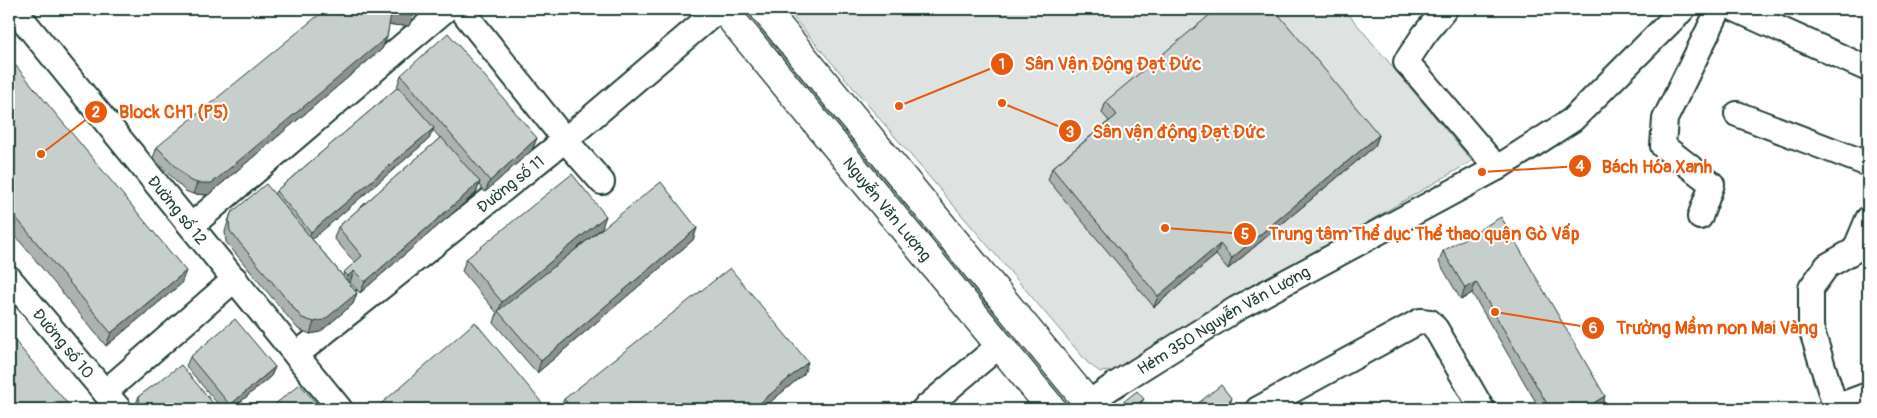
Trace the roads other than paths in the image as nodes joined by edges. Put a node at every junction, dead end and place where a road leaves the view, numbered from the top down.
1 (14, 9) edge
2 (446, 9) edge
3 (461, 9) edge
4 (721, 9) edge
5 (764, 9) edge
6 (1445, 9) edge
7 (1683, 9) edge
8 (1719, 9) edge
9 (1735, 9) edge
10 (1868, 69) edge
11 (1737, 114) dead end
12 (565, 140) junction
13 (1868, 164) edge
14 (1497, 168) junction
15 (602, 182) dead end
16 (1700, 217) dead end
17 (192, 226) junction
18 (1867, 227) edge
19 (9, 278) edge
20 (235, 279) junction
21 (1000, 345) junction
22 (296, 355) junction
23 (1868, 395) edge
24 (111, 401) edge
25 (1087, 407) edge
26 (340, 409) edge
27 (924, 409) edge
28 (1052, 409) edge
29 (1258, 409) edge
30 (1482, 409) edge
31 (1834, 409) edge

1 - 17 street, Đường số 12
2 - 17 street
3 - 12 street
4 - 12 street, Đường số 11
4 - 21 street, Nguyễn Văn Lượng
5 - 25 street, Nguyễn Văn Lượng
6 - 14 street
7 - 14 street, Hẻm 350 Nguyễn Văn Lượng
8 - 16 street
9 - 10 street
11 - 13 street
12 - 15 street
12 - 22 street, Đường số 11
14 - 25 street, Hẻm 350 Nguyễn Văn Lượng
17 - 20 street, Đường số 12
18 - 31 street
19 - 24 street, Đường số 10
20 - 22 street, Đường số 12
20 - 24 street
21 - 27 street
21 - 28 street, Nguyễn Văn Lượng
22 - 26 street, Đường số 12
23 - 31 street
29 - 30 street

